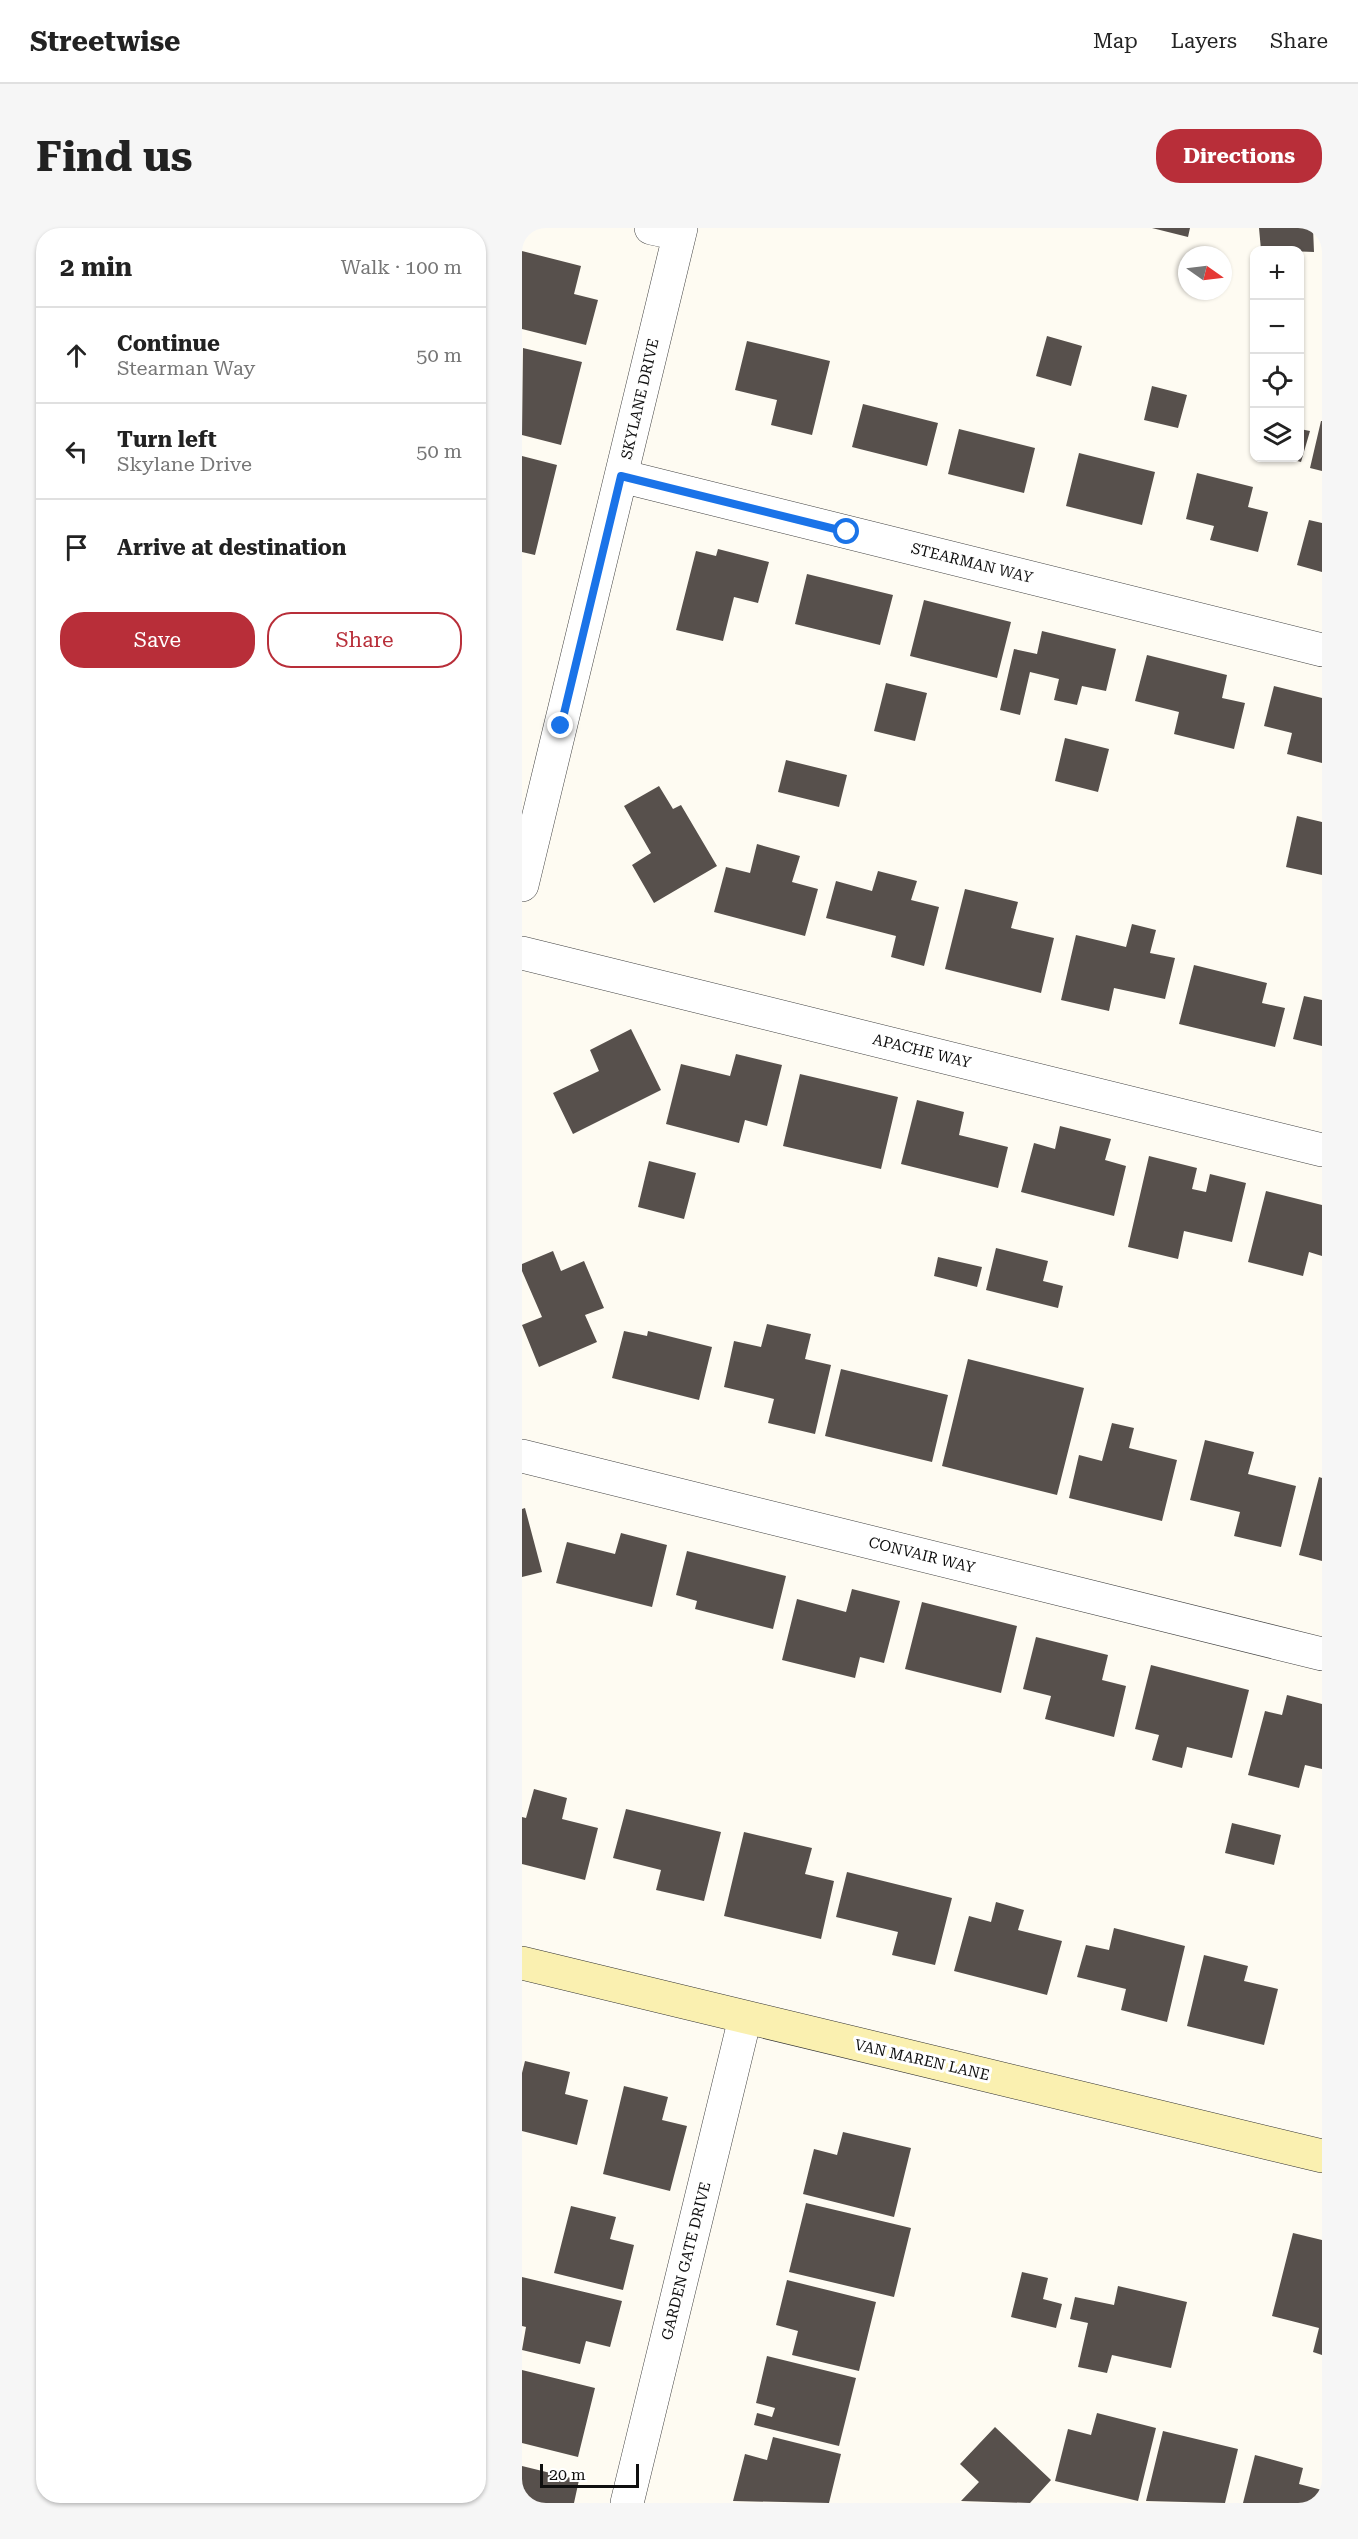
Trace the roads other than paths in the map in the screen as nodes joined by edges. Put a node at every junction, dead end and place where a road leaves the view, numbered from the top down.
1 (670, 230) edge
2 (621, 476) junction
3 (1322, 650) edge
4 (522, 885) edge
5 (522, 953) edge
6 (1322, 1150) edge
7 (522, 1456) edge
8 (1322, 1654) edge
9 (522, 1963) edge
10 (745, 2018) junction
11 (1322, 2156) edge
12 (627, 2503) edge

1 - 2 street, SKYLANE DRIVE
2 - 3 street, STEARMAN WAY
2 - 4 street, SKYLANE DRIVE
5 - 6 street, APACHE WAY
7 - 8 street, CONVAIR WAY
9 - 10 main road, VAN MAREN LANE
10 - 11 main road, VAN MAREN LANE
10 - 12 street, GARDEN GATE DRIVE

